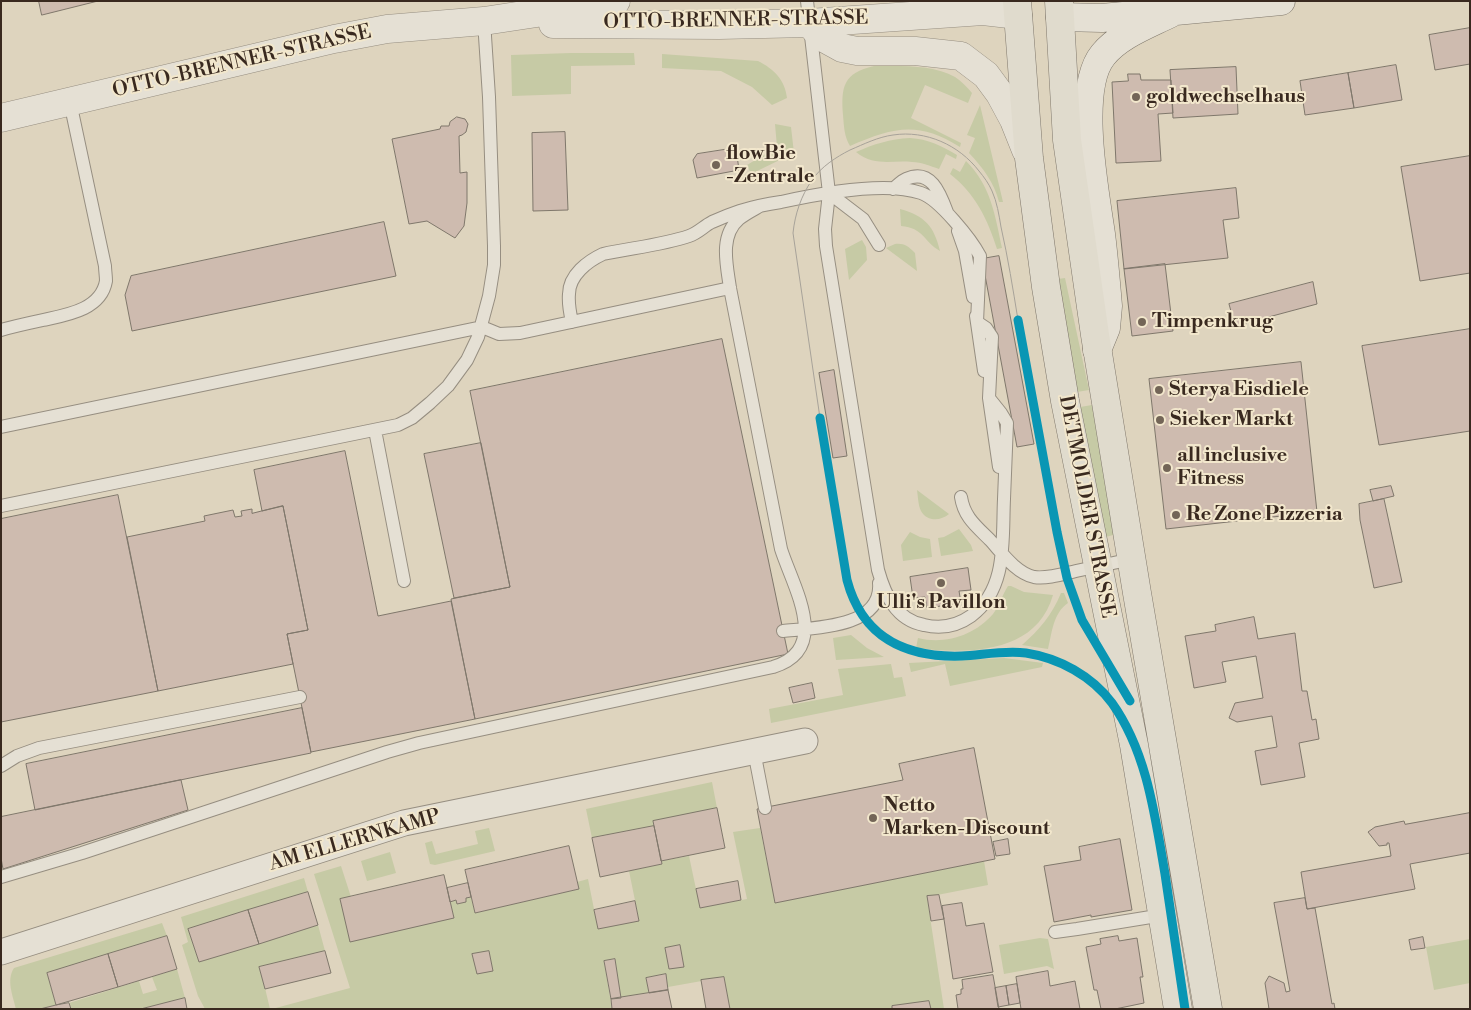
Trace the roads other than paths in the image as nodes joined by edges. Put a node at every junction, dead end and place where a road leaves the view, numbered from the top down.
1 (616, 1) edge
2 (1280, 1) edge
3 (1247, 3) edge
4 (1017, 8) edge
5 (1060, 9) edge
6 (808, 12) edge
7 (1173, 12) junction
8 (484, 21) junction
9 (70, 102) junction
10 (1, 118) edge
11 (1029, 158) junction
12 (829, 193) junction
13 (760, 206) junction
14 (879, 245) dead end
15 (730, 288) junction
16 (572, 322) junction
17 (482, 327) junction
18 (1, 330) edge
19 (1097, 350) junction
20 (1, 427) edge
21 (375, 430) junction
22 (961, 497) dead end
23 (1, 506) edge
24 (1002, 552) junction
25 (1132, 559) junction
26 (1097, 567) junction
27 (878, 570) junction
28 (404, 581) dead end
29 (805, 629) junction
30 (783, 631) dead end
31 (300, 697) dead end
32 (805, 741) dead end
33 (754, 752) junction
34 (1, 766) edge
35 (765, 808) dead end
36 (1, 877) edge
37 (1162, 915) junction
38 (1055, 932) dead end
39 (1, 952) edge
40 (1178, 1009) edge
41 (1208, 1009) edge

1 - 8 street, OTTO-BRENNER-STRASSE
2 - 3 street
3 - 7 street
4 - 5 main road
4 - 6 street, OTTO-BRENNER-STRASSE
4 - 11 main road, DETMOLDER STRASSE
5 - 7 street
5 - 19 main road, DETMOLDER STRASSE
6 - 8 street, OTTO-BRENNER-STRASSE
6 - 11 street
6 - 12 lane
7 - 19 street
8 - 9 street, OTTO-BRENNER-STRASSE
8 - 17 lane
9 - 10 street, OTTO-BRENNER-STRASSE
9 - 18 lane
11 - 26 main road, DETMOLDER STRASSE
12 - 13 lane
12 - 14 lane
12 - 24 lane
12 - 27 lane
13 - 15 lane
13 - 16 lane
15 - 16 lane
15 - 29 lane
16 - 17 lane
17 - 20 lane
17 - 21 lane
19 - 25 main road, DETMOLDER STRASSE
21 - 23 lane
21 - 28 lane
22 - 24 lane
24 - 26 lane
24 - 27 lane
25 - 26 lane
25 - 41 main road, DETMOLDER STRASSE
26 - 37 main road, DETMOLDER STRASSE
27 - 29 lane
29 - 30 lane
29 - 36 lane
31 - 34 lane
32 - 33 street, AM ELLERNKAMP
33 - 35 lane
33 - 39 street, AM ELLERNKAMP
37 - 38 lane
37 - 40 main road, DETMOLDER STRASSE

